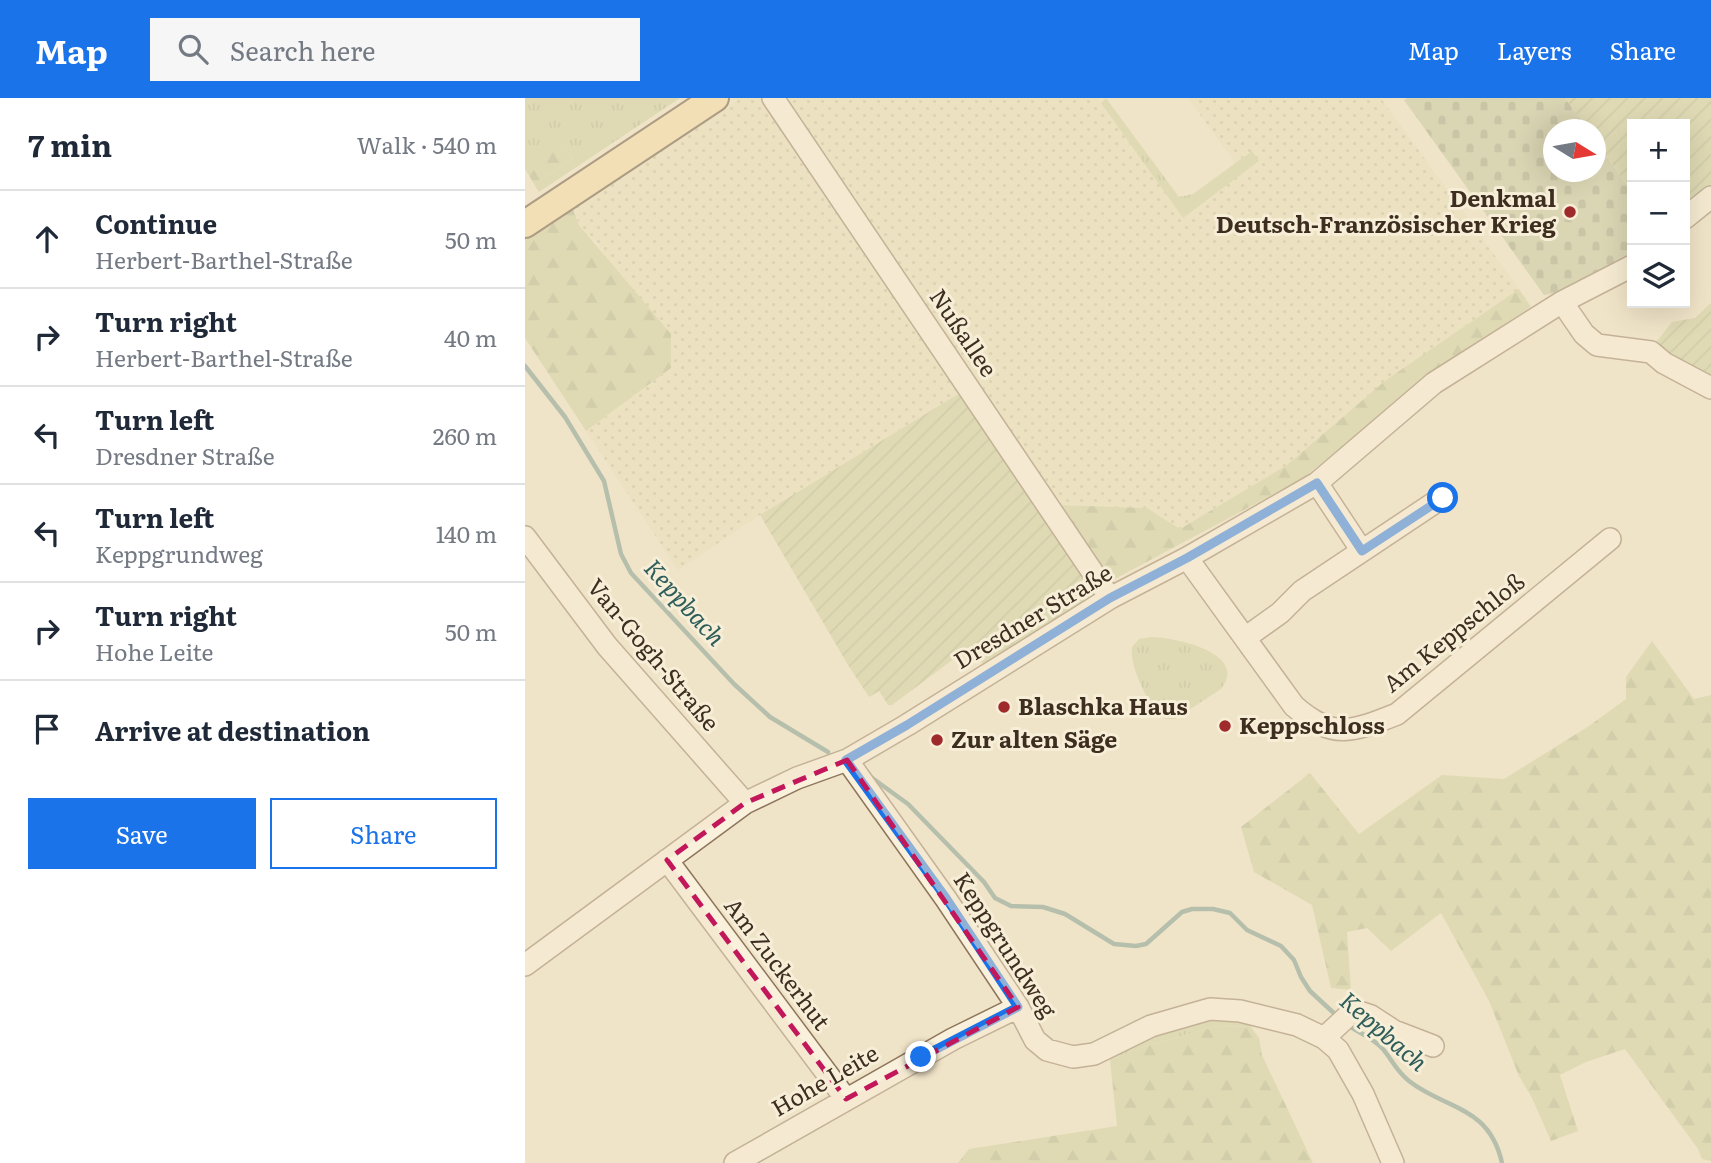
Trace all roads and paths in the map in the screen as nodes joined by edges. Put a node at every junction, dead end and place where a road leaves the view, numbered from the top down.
1 (715, 98) edge
2 (773, 98) edge
3 (1711, 197) edge
4 (1690, 214) edge
5 (525, 224) edge
6 (1627, 269) edge
7 (1562, 302) junction
8 (1711, 388) edge
9 (1317, 483) junction
10 (1443, 498) dead end
11 (525, 537) edge
12 (1610, 539) dead end
13 (1362, 551) junction
14 (1187, 558) junction
15 (1110, 598) junction
16 (1245, 638) junction
17 (846, 760) junction
18 (745, 803) junction
19 (667, 860) junction
20 (525, 965) edge
21 (1018, 1007) junction
22 (1334, 1028) junction
23 (1433, 1046) dead end
24 (846, 1099) junction
25 (735, 1163) edge
26 (1391, 1163) edge

1 - 5 main road
2 - 15 street, Nußallee
3 - 4 street
6 - 7 street, Dresdner Straße
7 - 8 street
7 - 9 street, Dresdner Straße
9 - 13 street
9 - 14 street, Dresdner Straße
10 - 13 street
11 - 18 street, Van-Gogh-Straße
12 - 16 street, Am Keppschloß
13 - 16 street
14 - 15 street, Dresdner Straße
14 - 16 street, Am Keppschloß
15 - 17 street, Dresdner Straße
17 - 18 street, Dresdner Straße
17 - 21 street, Keppgrundweg
18 - 19 street, Dresdner Straße
19 - 20 street, Dresdner Straße
19 - 24 street, Am Zuckerhut
21 - 22 street, Keppgrundweg
21 - 24 street, Hohe Leite
22 - 23 street
22 - 26 street
24 - 25 street, Hohe Leite

